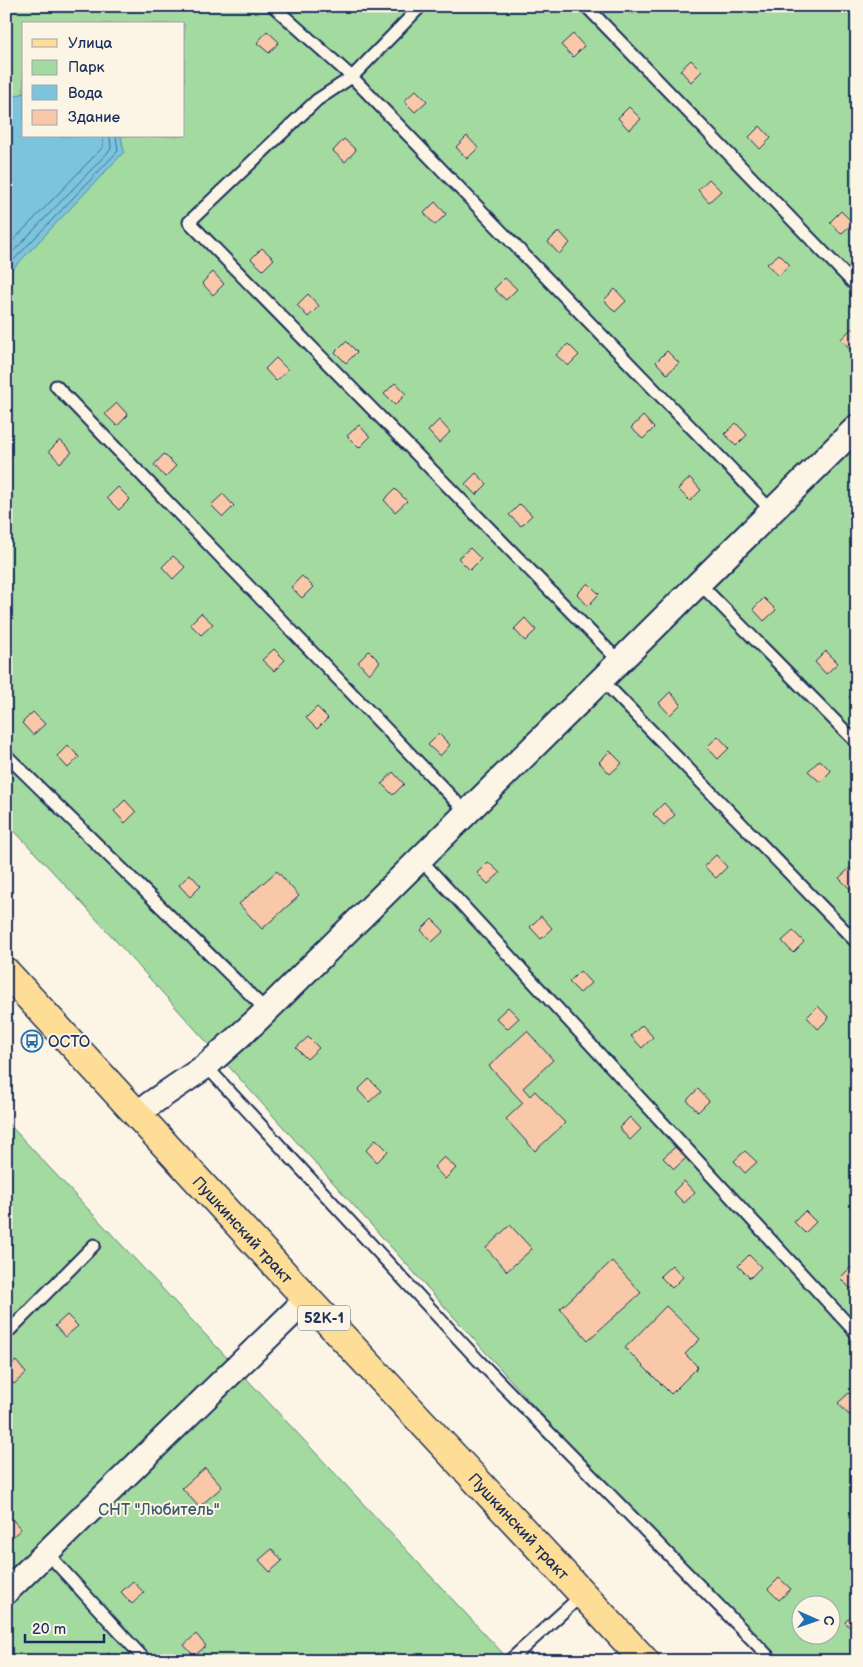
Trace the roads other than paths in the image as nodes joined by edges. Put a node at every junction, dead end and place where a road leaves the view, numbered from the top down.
1 (273, 6) edge
2 (421, 6) edge
3 (586, 6) edge
4 (352, 77) junction
5 (857, 287) edge
6 (56, 386) dead end
7 (857, 426) edge
8 (772, 511) junction
9 (699, 583) junction
10 (620, 662) junction
11 (602, 680) junction
12 (857, 743) edge
13 (6, 755) edge
14 (468, 814) junction
15 (421, 860) junction
16 (857, 943) edge
17 (6, 972) edge
18 (267, 1011) junction
19 (206, 1066) junction
20 (138, 1113) junction
21 (94, 1245) dead end
22 (307, 1299) junction
23 (6, 1334) edge
24 (857, 1334) edge
25 (46, 1553) junction
26 (6, 1592) edge
27 (583, 1594) junction
28 (146, 1661) edge
29 (509, 1661) edge
30 (645, 1661) edge
31 (773, 1661) edge

1 - 4 lane
2 - 4 lane
3 - 5 lane
4 - 8 lane
4 - 10 lane
6 - 14 lane
7 - 8 street
8 - 9 street
9 - 10 street
9 - 12 lane
10 - 11 street
11 - 14 street
11 - 16 lane
13 - 18 lane
14 - 15 street
15 - 18 street
15 - 24 lane
17 - 20 main road, Пушкинский тракт / 52К-1
18 - 19 street
19 - 20 street
19 - 31 lane
20 - 22 main road, Пушкинский тракт / 52К-1
21 - 23 lane
22 - 25 street
22 - 27 main road, Пушкинский тракт / 52К-1
25 - 26 street
25 - 28 lane
27 - 29 lane
27 - 30 main road, Пушкинский тракт / 52К-1

